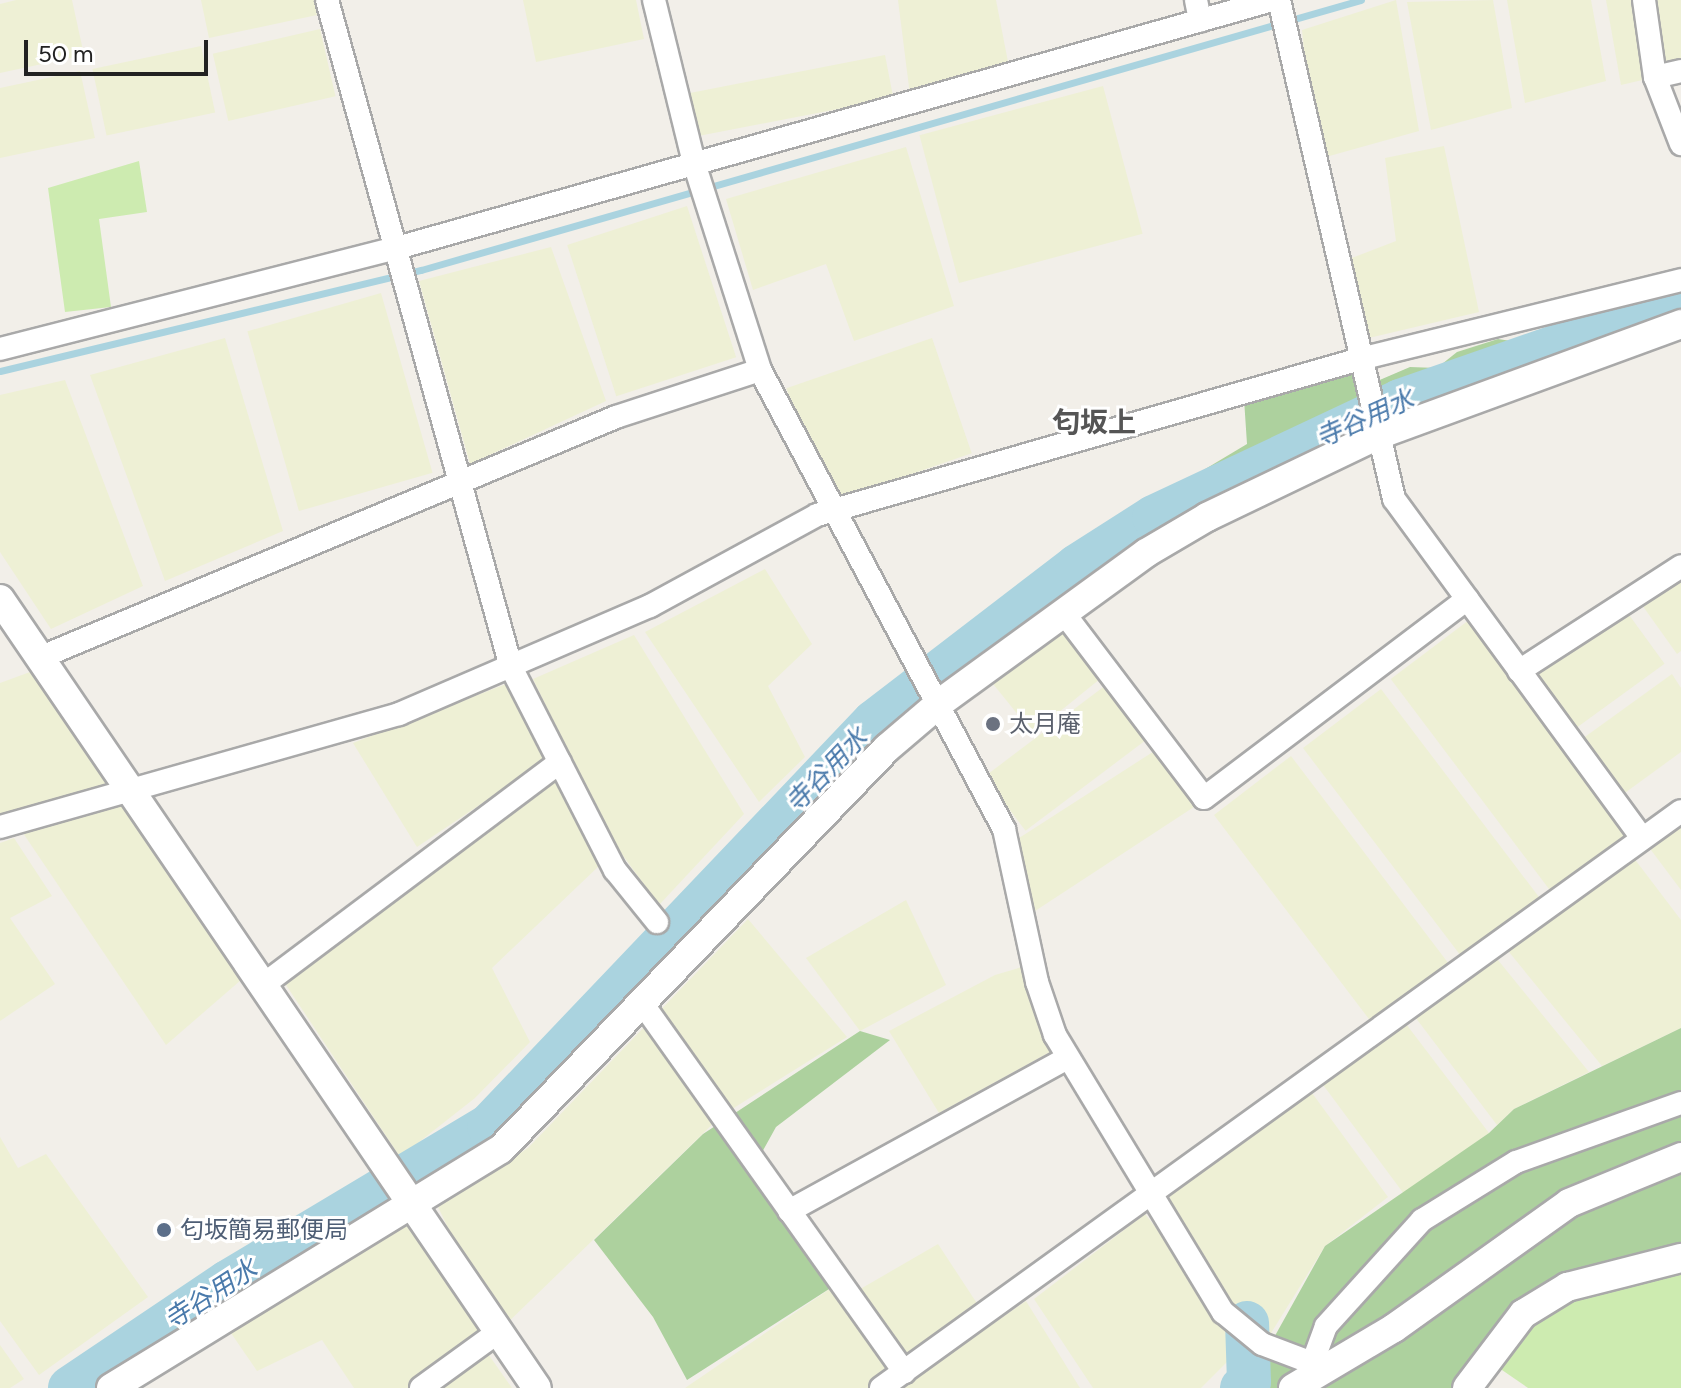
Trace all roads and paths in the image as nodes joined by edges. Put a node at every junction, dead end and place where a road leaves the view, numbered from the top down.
1 (327, 0) edge
2 (654, 0) edge
3 (1272, 0) edge
4 (1279, 0) edge
5 (1644, 0) edge
6 (1198, 10) edge
7 (1681, 71) edge
8 (1655, 77) junction
9 (1681, 144) edge
10 (694, 163) junction
11 (397, 248) junction
12 (1681, 280) edge
13 (1681, 324) edge
14 (0, 349) edge
15 (1360, 359) junction
16 (760, 370) junction
17 (1378, 435) junction
18 (461, 480) junction
19 (830, 511) junction
20 (1681, 566) edge
21 (0, 599) edge
22 (1467, 599) junction
23 (1063, 612) junction
24 (39, 658) junction
25 (511, 667) junction
26 (1519, 671) junction
27 (941, 702) junction
28 (560, 762) junction
29 (134, 790) junction
30 (1681, 811) edge
31 (0, 827) edge
32 (1642, 838) junction
33 (657, 922) dead end
34 (263, 985) junction
35 (642, 1003) junction
36 (1067, 1058) junction
37 (1681, 1103) edge
38 (1681, 1157) edge
39 (1147, 1195) junction
40 (411, 1205) junction
41 (789, 1211) junction
42 (1681, 1258) edge
43 (498, 1332) junction
44 (1318, 1366) junction
45 (904, 1372) junction
46 (111, 1388) edge
47 (421, 1388) edge
48 (537, 1388) edge
49 (881, 1388) edge
50 (1293, 1388) edge
51 (1467, 1388) edge

1 - 11 street
2 - 10 street
3 - 6 street
4 - 15 street
5 - 8 street
6 - 10 street
7 - 8 street
8 - 9 street
10 - 11 street
10 - 16 street
11 - 14 street
11 - 18 street
12 - 15 street
13 - 17 street
15 - 17 street
15 - 19 street
16 - 18 street
16 - 19 street
17 - 22 street
17 - 23 street
18 - 24 street
18 - 25 street
19 - 25 street
19 - 27 street
20 - 26 street
21 - 24 street
22 - 23 street
22 - 26 street
23 - 27 street
24 - 29 street
25 - 28 street
25 - 29 street
26 - 32 street
27 - 35 street
27 - 36 street
28 - 33 street
28 - 34 street
29 - 31 street
29 - 34 street
30 - 32 street
32 - 39 street
34 - 40 street
35 - 40 street
35 - 41 street
36 - 39 street
36 - 41 street
37 - 44 street
38 - 44 street
39 - 44 street
39 - 45 street
40 - 43 street
40 - 46 street
41 - 45 street
42 - 51 street
43 - 47 street
43 - 48 street
44 - 50 street
45 - 49 street

